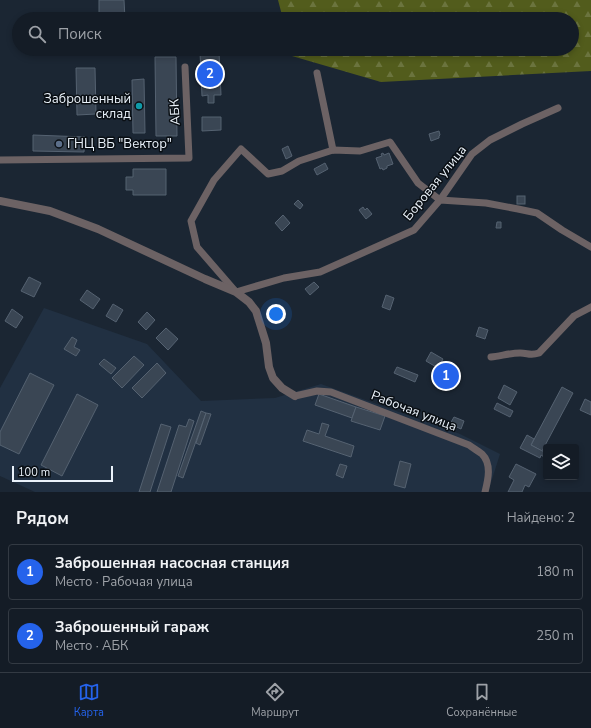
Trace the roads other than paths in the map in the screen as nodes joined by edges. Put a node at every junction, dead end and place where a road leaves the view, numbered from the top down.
1 (185, 67) dead end
2 (317, 73) dead end
3 (558, 108) dead end
4 (333, 150) junction
5 (0, 160) edge
6 (440, 200) junction
7 (0, 201) edge
8 (591, 247) edge
9 (236, 292) junction
10 (591, 307) edge
11 (491, 357) dead end
12 (295, 396) joint
13 (485, 492) edge

1 - 5 street, АБК
2 - 4 street
3 - 6 street, Боровая улица
4 - 6 street
4 - 9 street
6 - 8 street
6 - 9 street, Боровая улица
7 - 9 street
9 - 12 street
10 - 11 street
12 - 13 street, Рабочая улица

